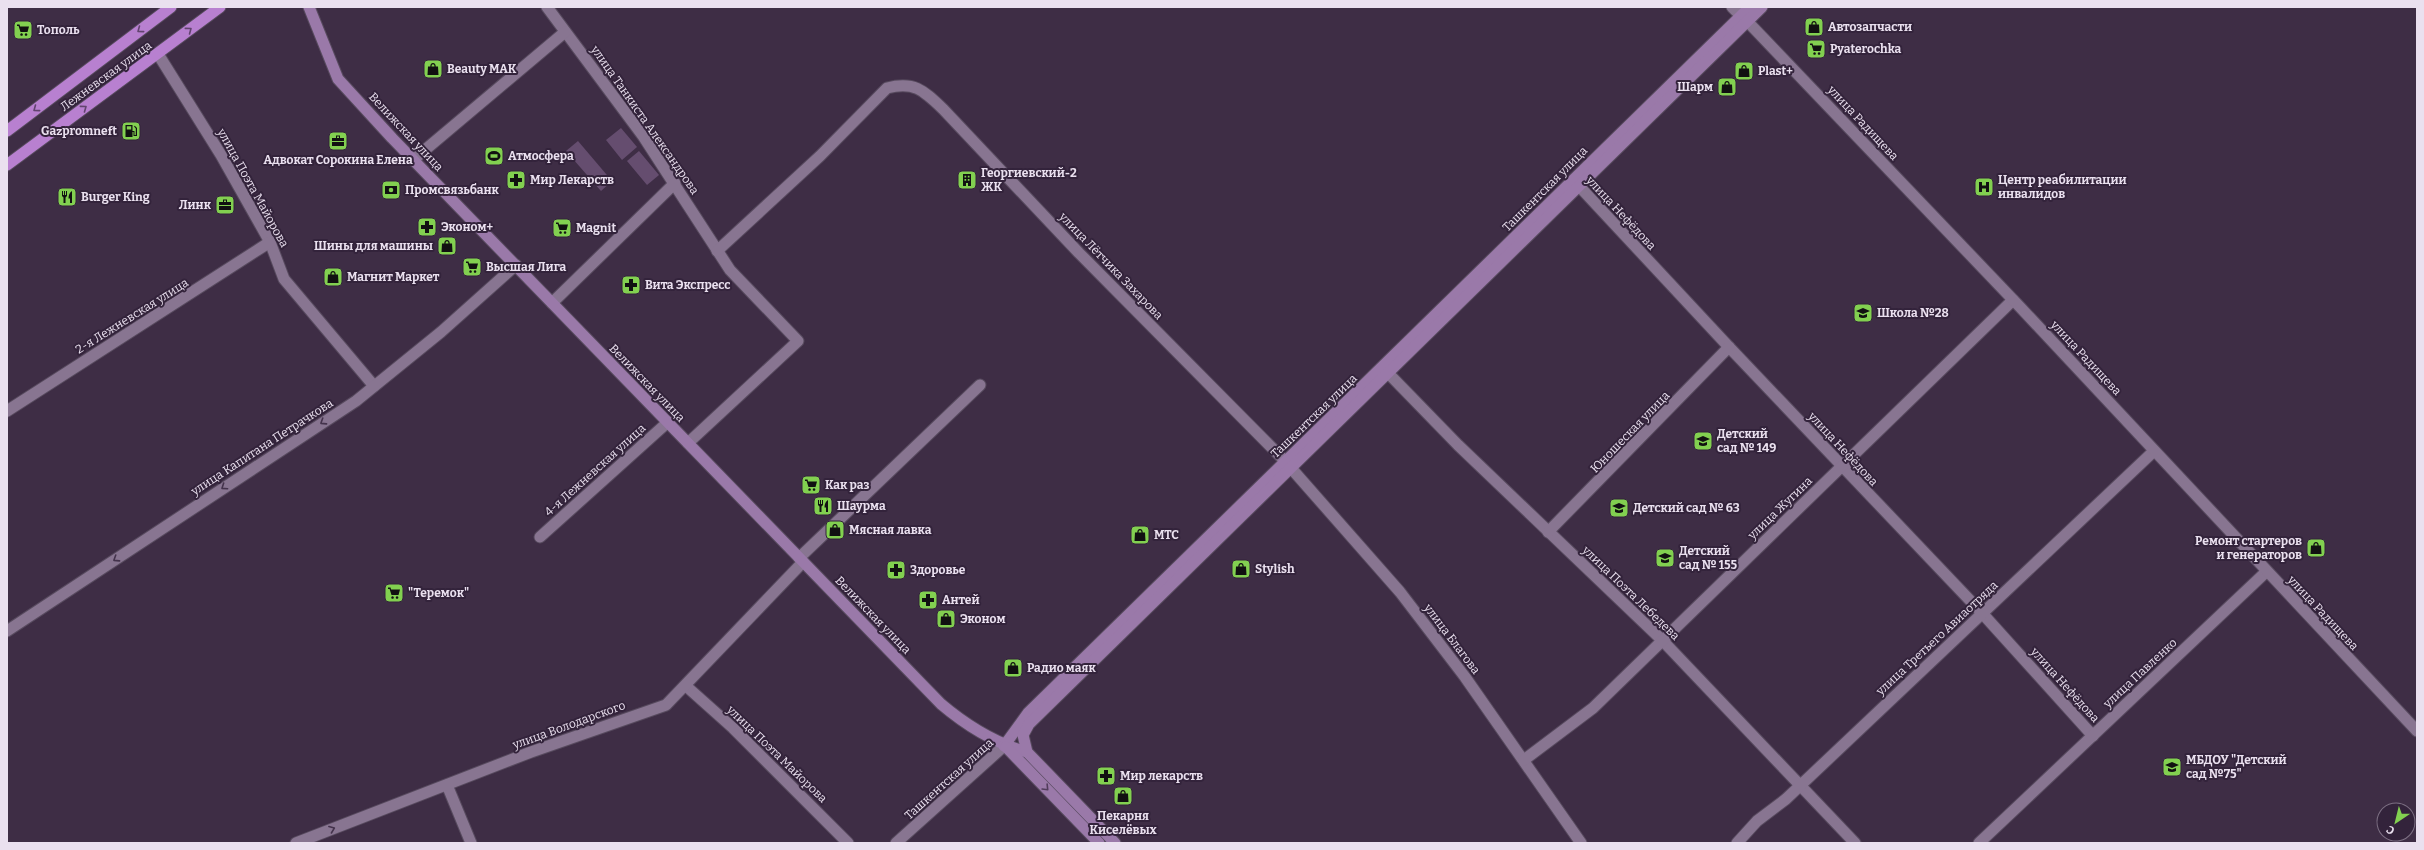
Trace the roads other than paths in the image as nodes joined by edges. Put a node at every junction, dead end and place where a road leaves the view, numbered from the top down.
1 (171, 7) edge
2 (220, 7) edge
3 (308, 7) edge
4 (547, 7) edge
5 (1732, 7) edge
6 (1750, 7) edge
7 (1762, 7) edge
8 (1744, 19) junction
9 (565, 32) junction
10 (158, 54) junction
11 (7, 131) edge
12 (413, 160) junction
13 (7, 165) edge
14 (1576, 183) junction
15 (675, 184) junction
16 (270, 242) junction
17 (717, 251) junction
18 (516, 265) junction
19 (2013, 300) junction
20 (552, 303) junction
21 (1729, 347) junction
22 (1386, 370) junction
23 (980, 385) dead end
24 (374, 386) junction
25 (7, 411) edge
26 (668, 422) junction
27 (688, 443) junction
28 (2154, 451) junction
29 (1288, 465) junction
30 (1842, 466) junction
31 (1548, 532) junction
32 (540, 537) dead end
33 (801, 560) junction
34 (2266, 572) junction
35 (1982, 613) junction
36 (7, 631) edge
37 (1662, 640) junction
38 (686, 686) junction
39 (2417, 731) edge
40 (2093, 736) junction
41 (1009, 747) junction
42 (1023, 756) junction
43 (1524, 760) junction
44 (1801, 784) junction
45 (447, 785) junction
46 (296, 843) edge
47 (472, 843) edge
48 (848, 843) edge
49 (896, 843) edge
50 (1099, 843) edge
51 (1115, 843) edge
52 (1582, 843) edge
53 (1737, 843) edge
54 (1855, 843) edge
55 (1979, 843) edge

1 -> 11 highway, Лежневская улица
10 -> 2 highway, Лежневская улица
3 - 12 main road, Велижская улица
4 - 9 street, улица Танкиста Александрова
5 - 8 street, улица Радищева
6 - 8 main road, Ташкентская улица
7 - 8 main road, Ташкентская улица
8 - 14 main road, Ташкентская улица
8 - 19 street, улица Радищева
9 - 12 street
9 - 15 street, улица Танкиста Александрова
13 -> 10 highway, Лежневская улица
10 - 16 street, улица Поэта Майорова
12 - 18 main road, Велижская улица
14 - 21 street, улица Нефёдова
14 - 22 main road, Ташкентская улица
15 - 17 street, улица Танкиста Александрова
15 - 20 street
16 - 24 street, улица Поэта Майорова
16 - 25 street, 2-я Лежневская улица
17 - 27 street, улица Танкиста Александрова
17 - 29 street, улица Лётчика Захарова
18 - 20 main road, Велижская улица
18 - 24 street, улица Капитана Петрачкова
19 - 28 street, улица Радищева
19 - 30 street, улица Жугина
20 - 26 main road, Велижская улица
21 - 30 street, улица Нефёдова
21 - 31 street, Юношеская улица
22 - 29 main road, Ташкентская улица
22 - 31 street, улица Поэта Лебедева
23 - 33 street, улица Володарского
24 -> 36 street, улица Капитана Петрачкова
26 - 27 main road, Велижская улица
26 - 32 street, 4-я Лежневская улица
27 - 33 main road, Велижская улица
28 - 34 street, улица Радищева
28 - 35 street, улица Третьего Авиаотряда
29 - 41 main road, Ташкентская улица
29 - 42 main road, Ташкентская улица
29 - 43 street, улица Благова
30 - 35 street, улица Нефёдова
30 - 37 street, улица Жугина
31 - 37 street, улица Поэта Лебедева
33 - 38 street, улица Володарского
33 - 41 main road, Велижская улица
34 - 39 street, улица Радищева
34 - 40 street, улица Павленко
35 - 40 street, улица Нефёдова
35 - 44 street, улица Третьего Авиаотряда
37 - 43 street, улица Жугина
37 - 44 street, улица Поэта Лебедева
38 - 45 street, улица Володарского
38 - 48 street, улица Поэта Майорова
40 - 55 street, улица Павленко
41 - 42 main road, Велижская улица
41 - 49 street, Ташкентская улица
42 -> 50 main road, Велижская улица
42 - 51 main road, Велижская улица
43 - 52 street, улица Благова
44 - 53 street, улица Третьего Авиаотряда
44 - 54 street, улица Поэта Лебедева
46 -> 45 street, улица Володарского
45 - 47 street

